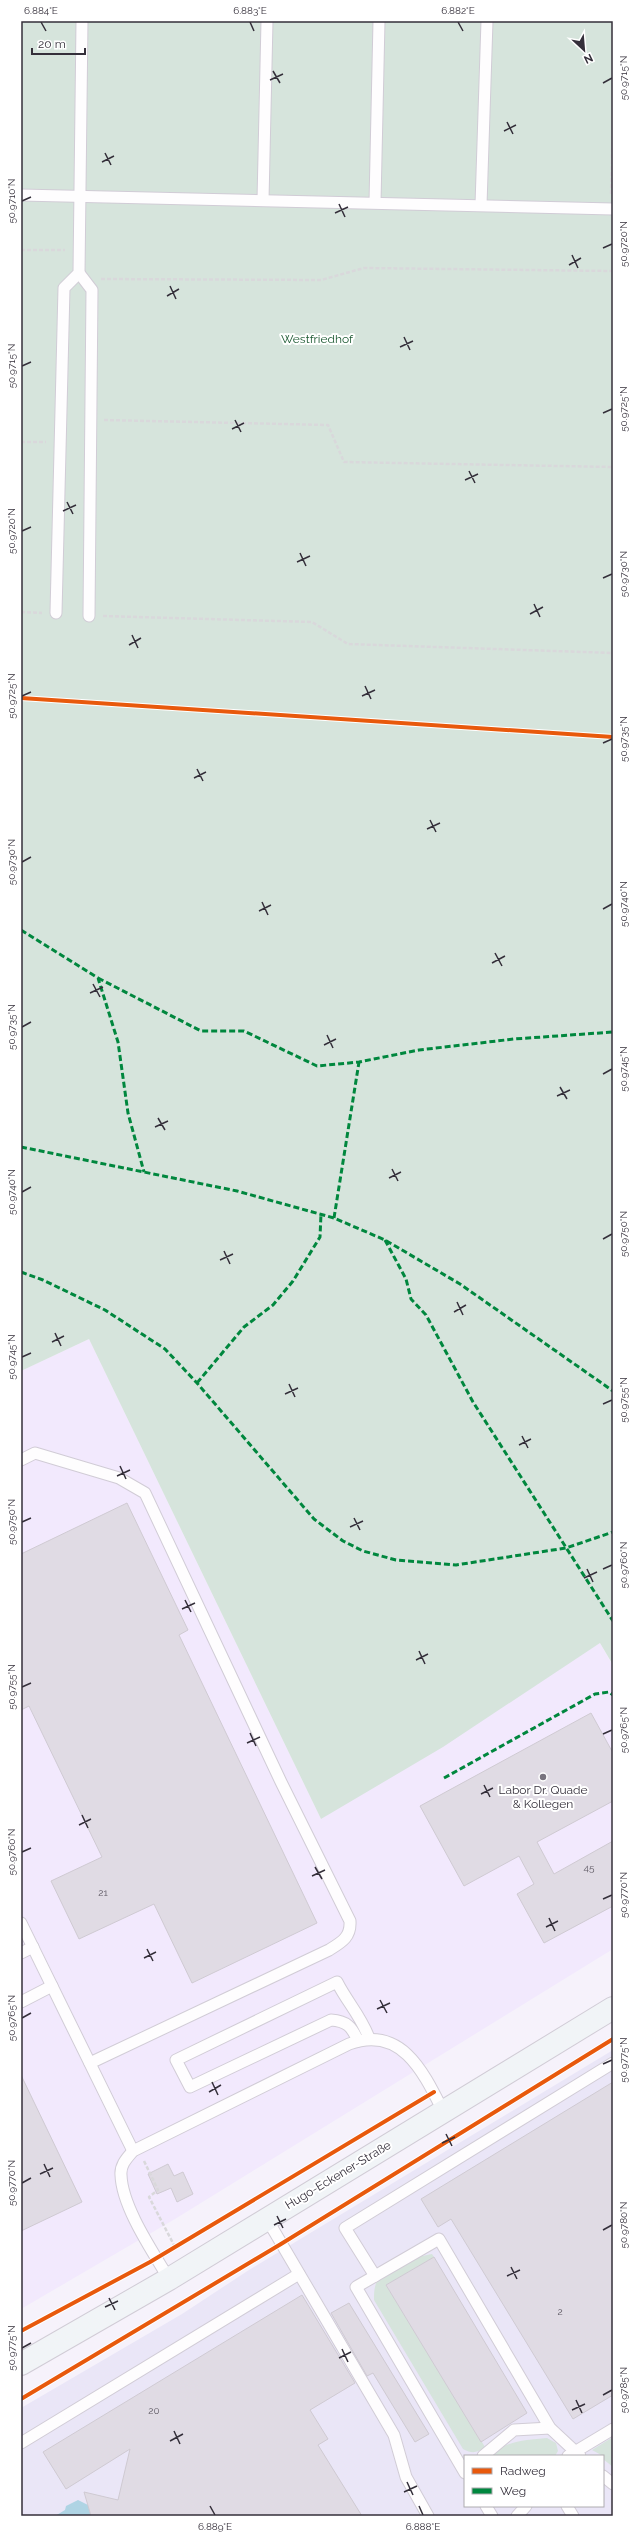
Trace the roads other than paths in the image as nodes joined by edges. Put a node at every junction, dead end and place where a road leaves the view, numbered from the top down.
1 (82, 21) edge
2 (267, 21) edge
3 (379, 21) edge
4 (487, 21) edge
5 (21, 196) edge
6 (79, 197) junction
7 (263, 200) junction
8 (375, 202) junction
9 (482, 205) junction
10 (612, 209) edge
11 (82, 276) junction
12 (56, 613) road end
13 (90, 616) road end
14 (21, 1460) edge
15 (21, 1923) edge
16 (33, 1947) junction
17 (21, 1953) edge
18 (52, 1986) junction
19 (21, 2002) edge
20 (613, 2008) edge
21 (363, 2040) junction
22 (90, 2063) junction
23 (613, 2063) edge
24 (444, 2111) junction
25 (135, 2150) junction
26 (267, 2219) junction
27 (299, 2274) junction
28 (375, 2276) junction
29 (169, 2279) junction
30 (21, 2364) edge
31 (550, 2428) junction
32 (613, 2429) edge
33 (21, 2443) edge
34 (484, 2455) edge
35 (574, 2455) edge
36 (464, 2471) edge
37 (604, 2477) edge
38 (613, 2484) edge
39 (487, 2507) edge
40 (568, 2507) edge
41 (428, 2516) edge
42 (492, 2516) edge
43 (573, 2516) edge

1 - 6 lane
2 - 7 lane
3 - 8 lane
4 - 9 lane
5 - 6 lane
6 - 7 lane
6 - 11 lane
7 - 8 lane
8 - 9 lane
9 - 10 lane
11 - 12 lane
11 - 13 lane
14 - 22 lane
15 - 16 lane
16 - 17 lane
16 - 18 lane
18 - 19 lane
18 - 22 lane
20 - 24 main road, Hugo-Eckener-Straße
21 - 21 lane
21 - 24 lane
21 - 25 lane
22 - 25 lane
23 - 28 lane
24 - 26 main road, Hugo-Eckener-Straße
25 - 29 lane
26 - 27 lane
26 - 29 main road, Hugo-Eckener-Straße
27 - 33 lane
27 - 41 lane
28 - 31 lane
28 - 36 lane
29 - 30 main road, Hugo-Eckener-Straße
31 - 34 lane
31 - 35 lane
32 - 35 lane
37 - 38 lane
39 - 42 lane
40 - 43 lane

